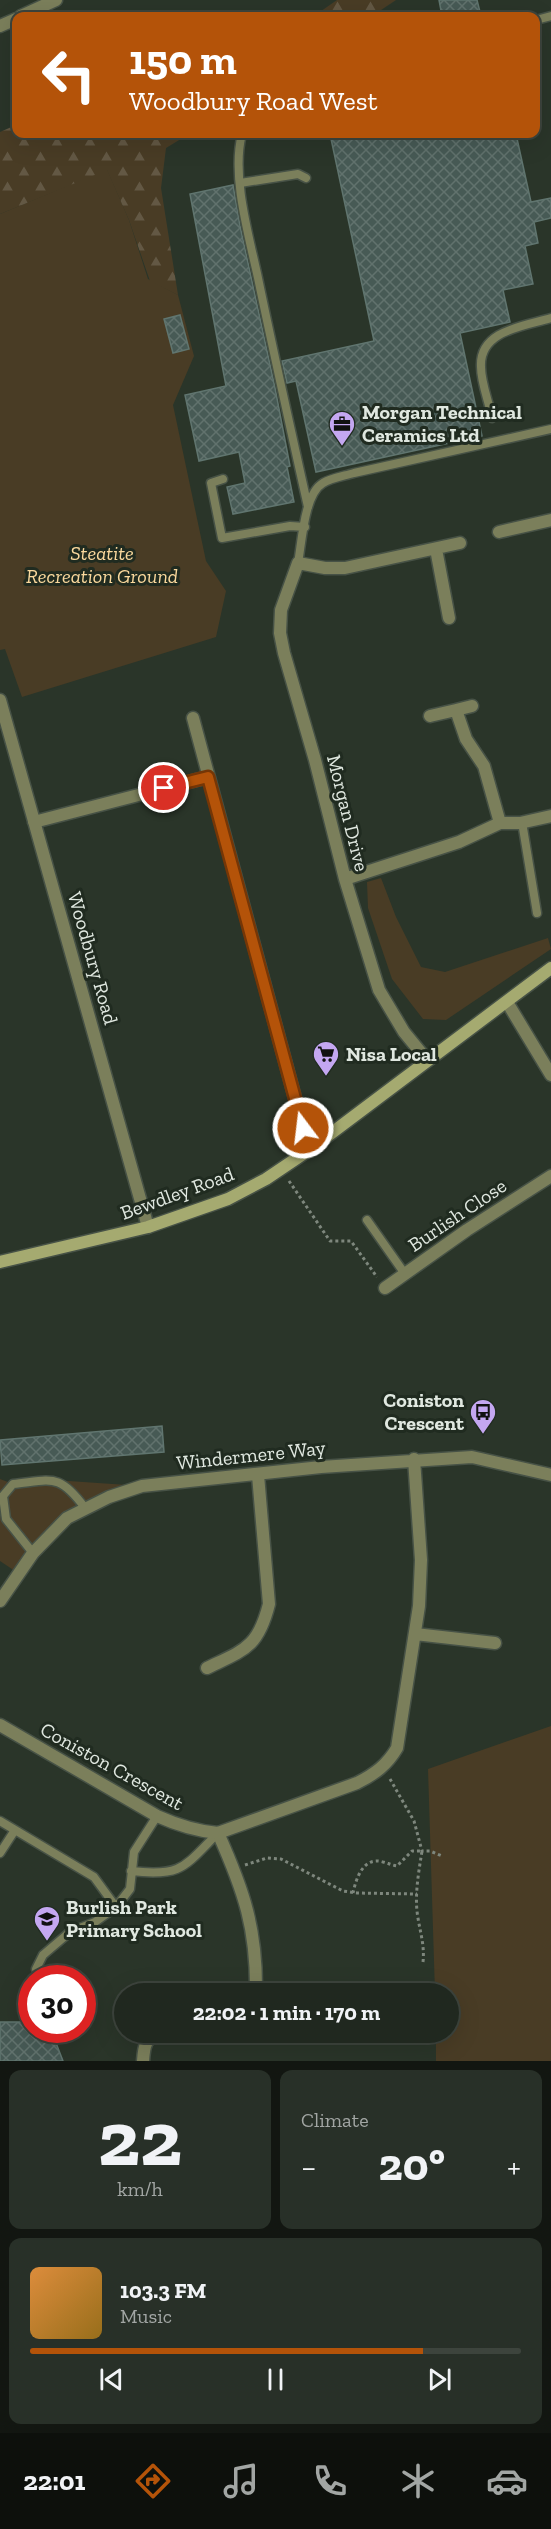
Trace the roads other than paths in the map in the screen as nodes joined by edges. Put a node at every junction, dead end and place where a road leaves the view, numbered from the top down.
1 (56, 0) edge
2 (30, 12) edge
3 (241, 138) edge
4 (306, 178) dead end
5 (240, 183) junction
6 (551, 318) edge
7 (492, 418) dead end
8 (551, 429) edge
9 (223, 479) dead end
10 (308, 507) junction
11 (551, 520) edge
12 (305, 527) junction
13 (499, 532) dead end
14 (460, 543) dead end
15 (436, 549) junction
16 (298, 563) junction
17 (449, 618) dead end
18 (0, 700) edge
19 (472, 706) dead end
20 (456, 710) junction
21 (430, 716) dead end
22 (193, 718) dead end
23 (208, 777) junction
24 (551, 816) edge
25 (34, 822) junction
26 (522, 822) junction
27 (500, 823) junction
28 (345, 879) junction
29 (537, 913) dead end
30 (551, 968) edge
31 (507, 1002) junction
32 (427, 1060) junction
33 (551, 1076) edge
34 (309, 1150) junction
35 (551, 1176) edge
36 (367, 1221) dead end
37 (148, 1227) junction
38 (0, 1262) edge
39 (405, 1274) junction
40 (385, 1288) road end
41 (414, 1459) junction
42 (258, 1475) junction
43 (551, 1475) edge
44 (85, 1508) junction
45 (33, 1553) junction
46 (0, 1601) edge
47 (415, 1634) junction
48 (495, 1643) dead end
49 (207, 1668) dead end
50 (0, 1725) edge
51 (157, 1816) junction
52 (0, 1821) edge
53 (15, 1830) junction
54 (219, 1833) junction
55 (0, 1853) edge
56 (131, 1871) junction
57 (116, 1907) junction
58 (38, 1965) edge
59 (256, 1983) edge
60 (145, 2043) edge
61 (143, 2061) edge

1 - 2 street
3 - 5 lane
4 - 5 lane
5 - 10 lane
6 - 7 lane
8 - 10 lane
9 - 12 lane
10 - 12 lane
11 - 13 street
12 - 16 lane
14 - 15 street
15 - 16 street
15 - 17 street
16 - 28 street, Morgan Drive
18 - 25 street, Woodbury Road
19 - 20 street
20 - 21 street
20 - 27 street
22 - 23 street
23 - 25 street
23 - 34 street
24 - 26 street
25 - 37 street, Woodbury Road
26 - 27 street
26 - 29 lane
27 - 28 street
28 - 32 street, Morgan Drive
30 - 31 main road, Bewdley Road
31 - 32 main road, Bewdley Road
31 - 33 street
32 - 34 main road, Bewdley Road
34 - 37 main road, Bewdley Road
35 - 39 street, Burlish Close
36 - 39 lane
37 - 38 main road, Bewdley Road
39 - 40 street, Burlish Close
41 - 42 street, Windermere Way
41 - 43 street, Windermere Way
41 - 47 street, Coniston Crescent
42 - 44 street, Windermere Way
42 - 49 street
44 - 45 street, Windermere Way
44 - 45 lane
45 - 46 street, Windermere Way
47 - 48 street
47 - 54 street, Coniston Crescent
50 - 51 street, Coniston Crescent
51 - 54 street, Coniston Crescent
51 - 56 lane
52 - 53 lane
53 - 55 lane
53 - 57 lane
54 - 56 lane
54 - 59 street
56 - 57 lane
57 - 58 lane
60 - 61 street

